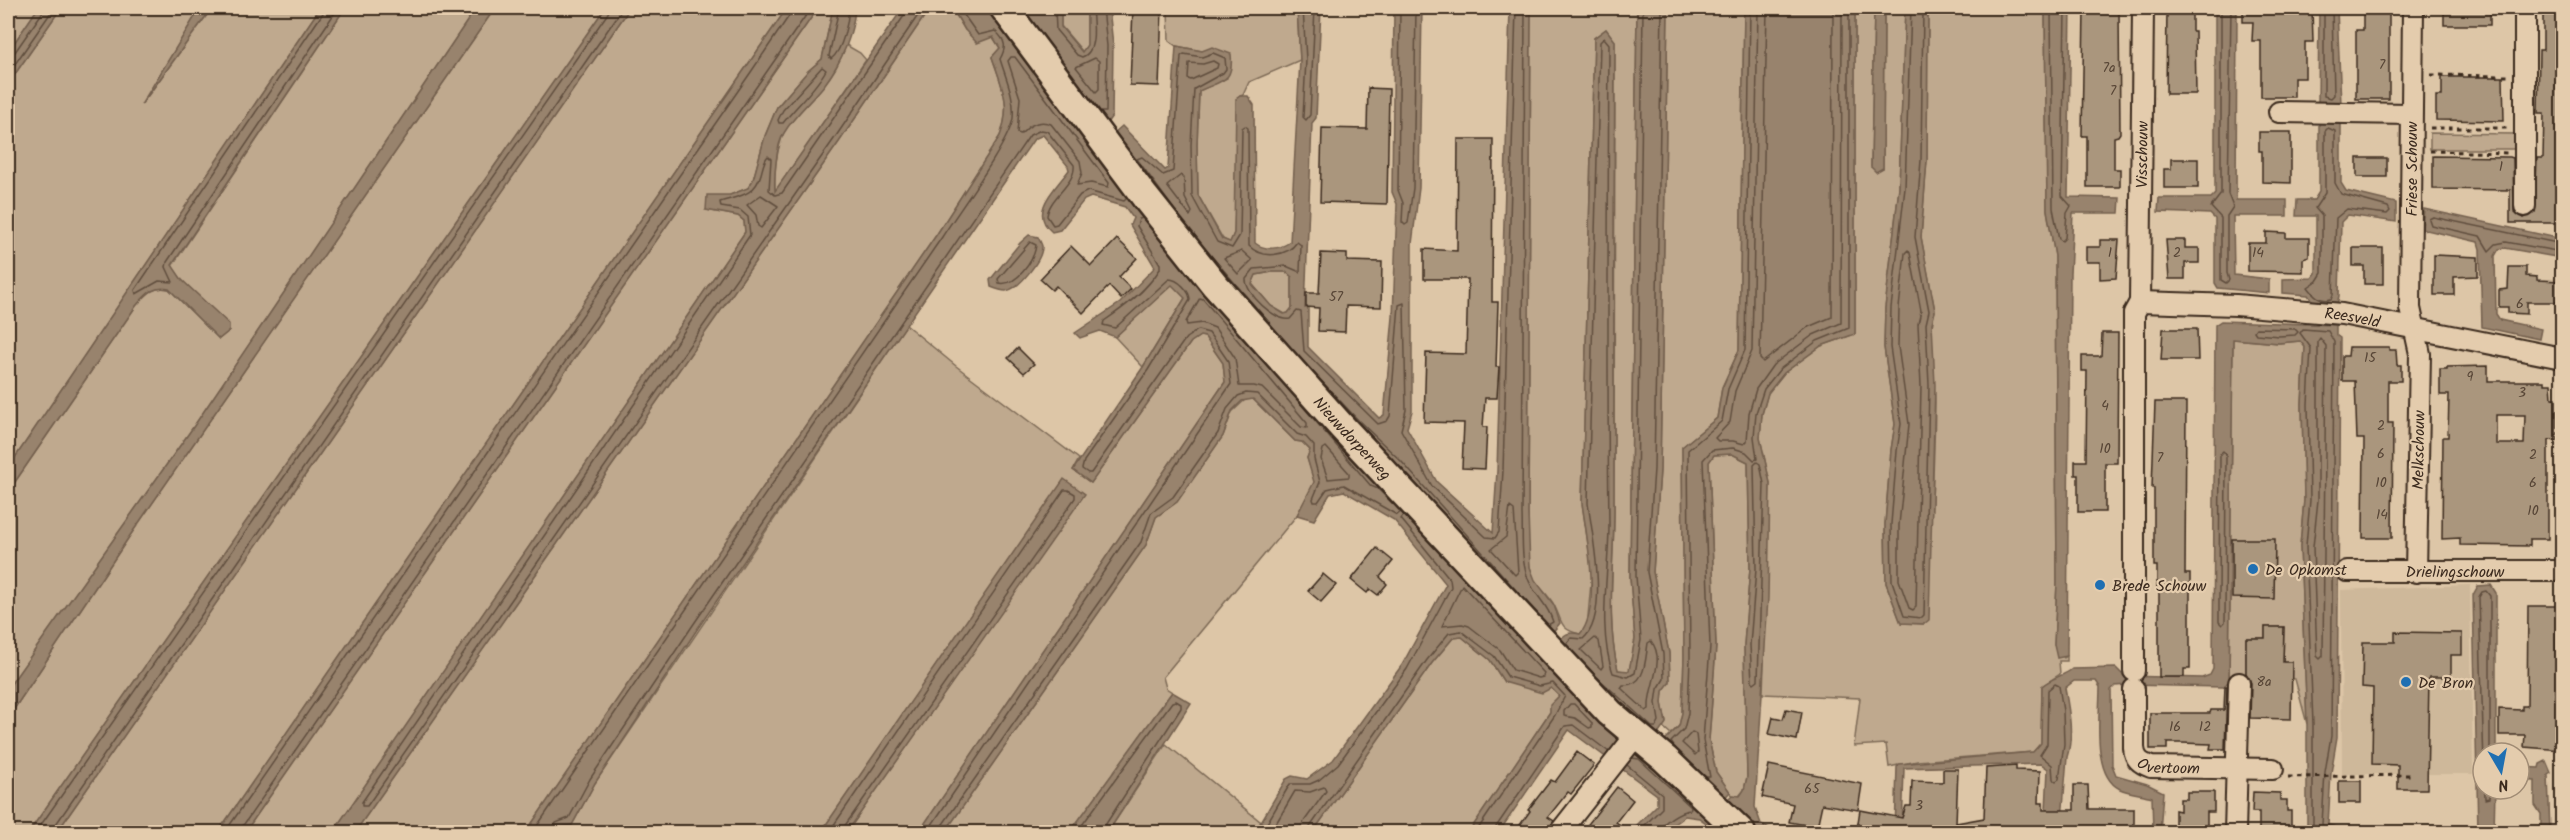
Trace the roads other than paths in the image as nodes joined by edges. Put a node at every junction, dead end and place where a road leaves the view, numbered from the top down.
1 (1004, 8) edge
2 (2143, 8) edge
3 (2413, 8) edge
4 (2525, 8) edge
5 (2279, 112) dead end
6 (2411, 121) junction
7 (2525, 206) dead end
8 (2140, 302) junction
9 (2416, 329) junction
10 (2562, 358) edge
11 (2347, 571) dead end
12 (2562, 571) edge
13 (2416, 572) junction
14 (2239, 684) dead end
15 (1636, 735) junction
16 (2235, 768) junction
17 (2273, 769) dead end
18 (1560, 832) edge
19 (1741, 832) edge
20 (2235, 832) edge

1 - 15 street, Nieuwdorperweg
2 - 8 street, Visschouw
3 - 6 street, Friese Schouw
4 - 7 street
5 - 6 street
6 - 9 street, Friese Schouw
8 - 9 street, Reesveld
8 - 16 street, Overtoom
9 - 10 street, Reesveld
9 - 13 street, Melkschouw
11 - 13 street, Drielingschouw
12 - 13 street, Drielingschouw
14 - 16 street
15 - 18 street
15 - 19 street, Nieuwdorperweg
16 - 17 street, Overtoom
16 - 20 street

